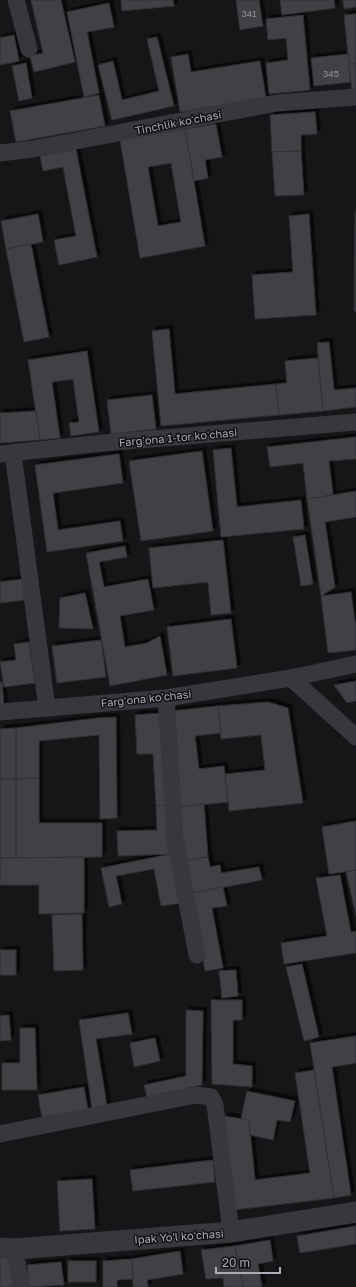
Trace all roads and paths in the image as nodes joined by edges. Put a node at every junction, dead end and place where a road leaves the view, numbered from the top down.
1 (16, 0) edge
2 (29, 49) dead end
3 (356, 98) edge
4 (0, 153) edge
5 (356, 422) edge
6 (6, 454) edge
7 (356, 664) edge
8 (291, 678) junction
9 (166, 698) junction
10 (47, 708) junction
11 (0, 712) edge
12 (356, 737) edge
13 (197, 956) dead end
14 (0, 1134) edge
15 (356, 1212) edge
16 (231, 1232) junction
17 (7, 1249) edge
18 (21, 1287) edge

1 - 2 street
3 - 4 street, Tinchlik koʻchasi
5 - 6 street, Fargʻona 1-tor koʻchasi
6 - 10 street
7 - 8 street, Fargʻona koʻchasi
8 - 9 street, Fargʻona koʻchasi
8 - 12 street
9 - 10 street, Fargʻona koʻchasi
9 - 13 street
10 - 11 street, Fargʻona koʻchasi
14 - 16 street
15 - 16 street, Ipak Yoʻl koʻchasi
16 - 17 street, Ipak Yoʻl koʻchasi
17 - 18 street

